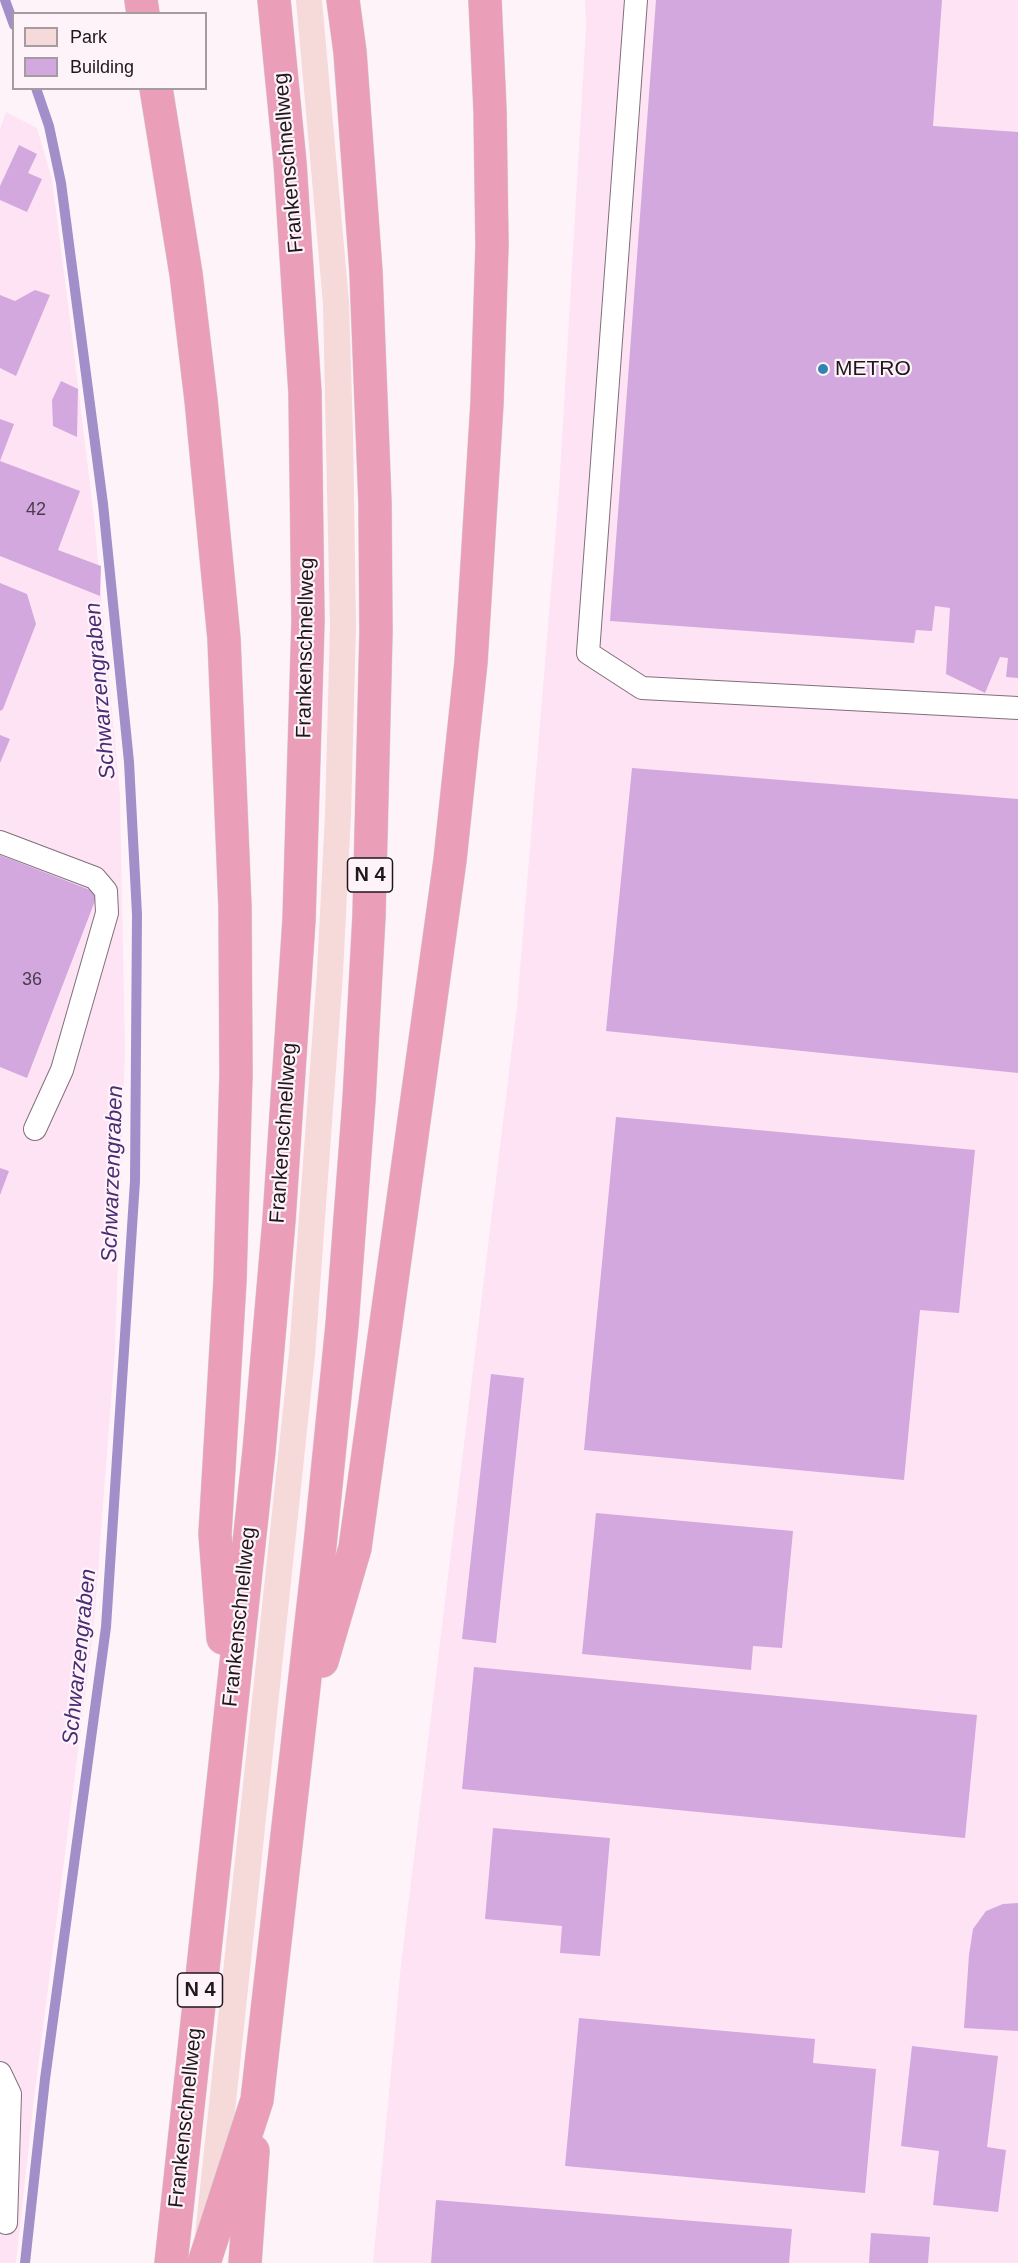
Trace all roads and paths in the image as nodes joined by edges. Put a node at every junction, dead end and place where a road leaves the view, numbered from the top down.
1 (274, 0) edge
2 (344, 0) edge
3 (484, 0) edge
4 (636, 0) edge
5 (156, 90) edge
6 (1018, 708) edge
7 (0, 842) edge
8 (35, 1130) dead end
9 (229, 1717) junction
10 (297, 1749) junction
11 (0, 2073) edge
12 (257, 2100) junction
13 (6, 2223) dead end
14 (171, 2263) edge
15 (204, 2263) edge
16 (245, 2263) edge

1 - 9 highway, Frankenschnellweg / N 4
2 - 10 highway, Frankenschnellweg / N 4
3 - 10 highway
4 - 6 lane
5 - 9 highway
7 - 8 lane
9 - 14 highway, Frankenschnellweg / N 4
10 - 12 highway, Frankenschnellweg / N 4
11 - 13 lane
12 - 15 highway, Frankenschnellweg / N 4
12 - 16 highway, Frankenschnellweg / N 4

